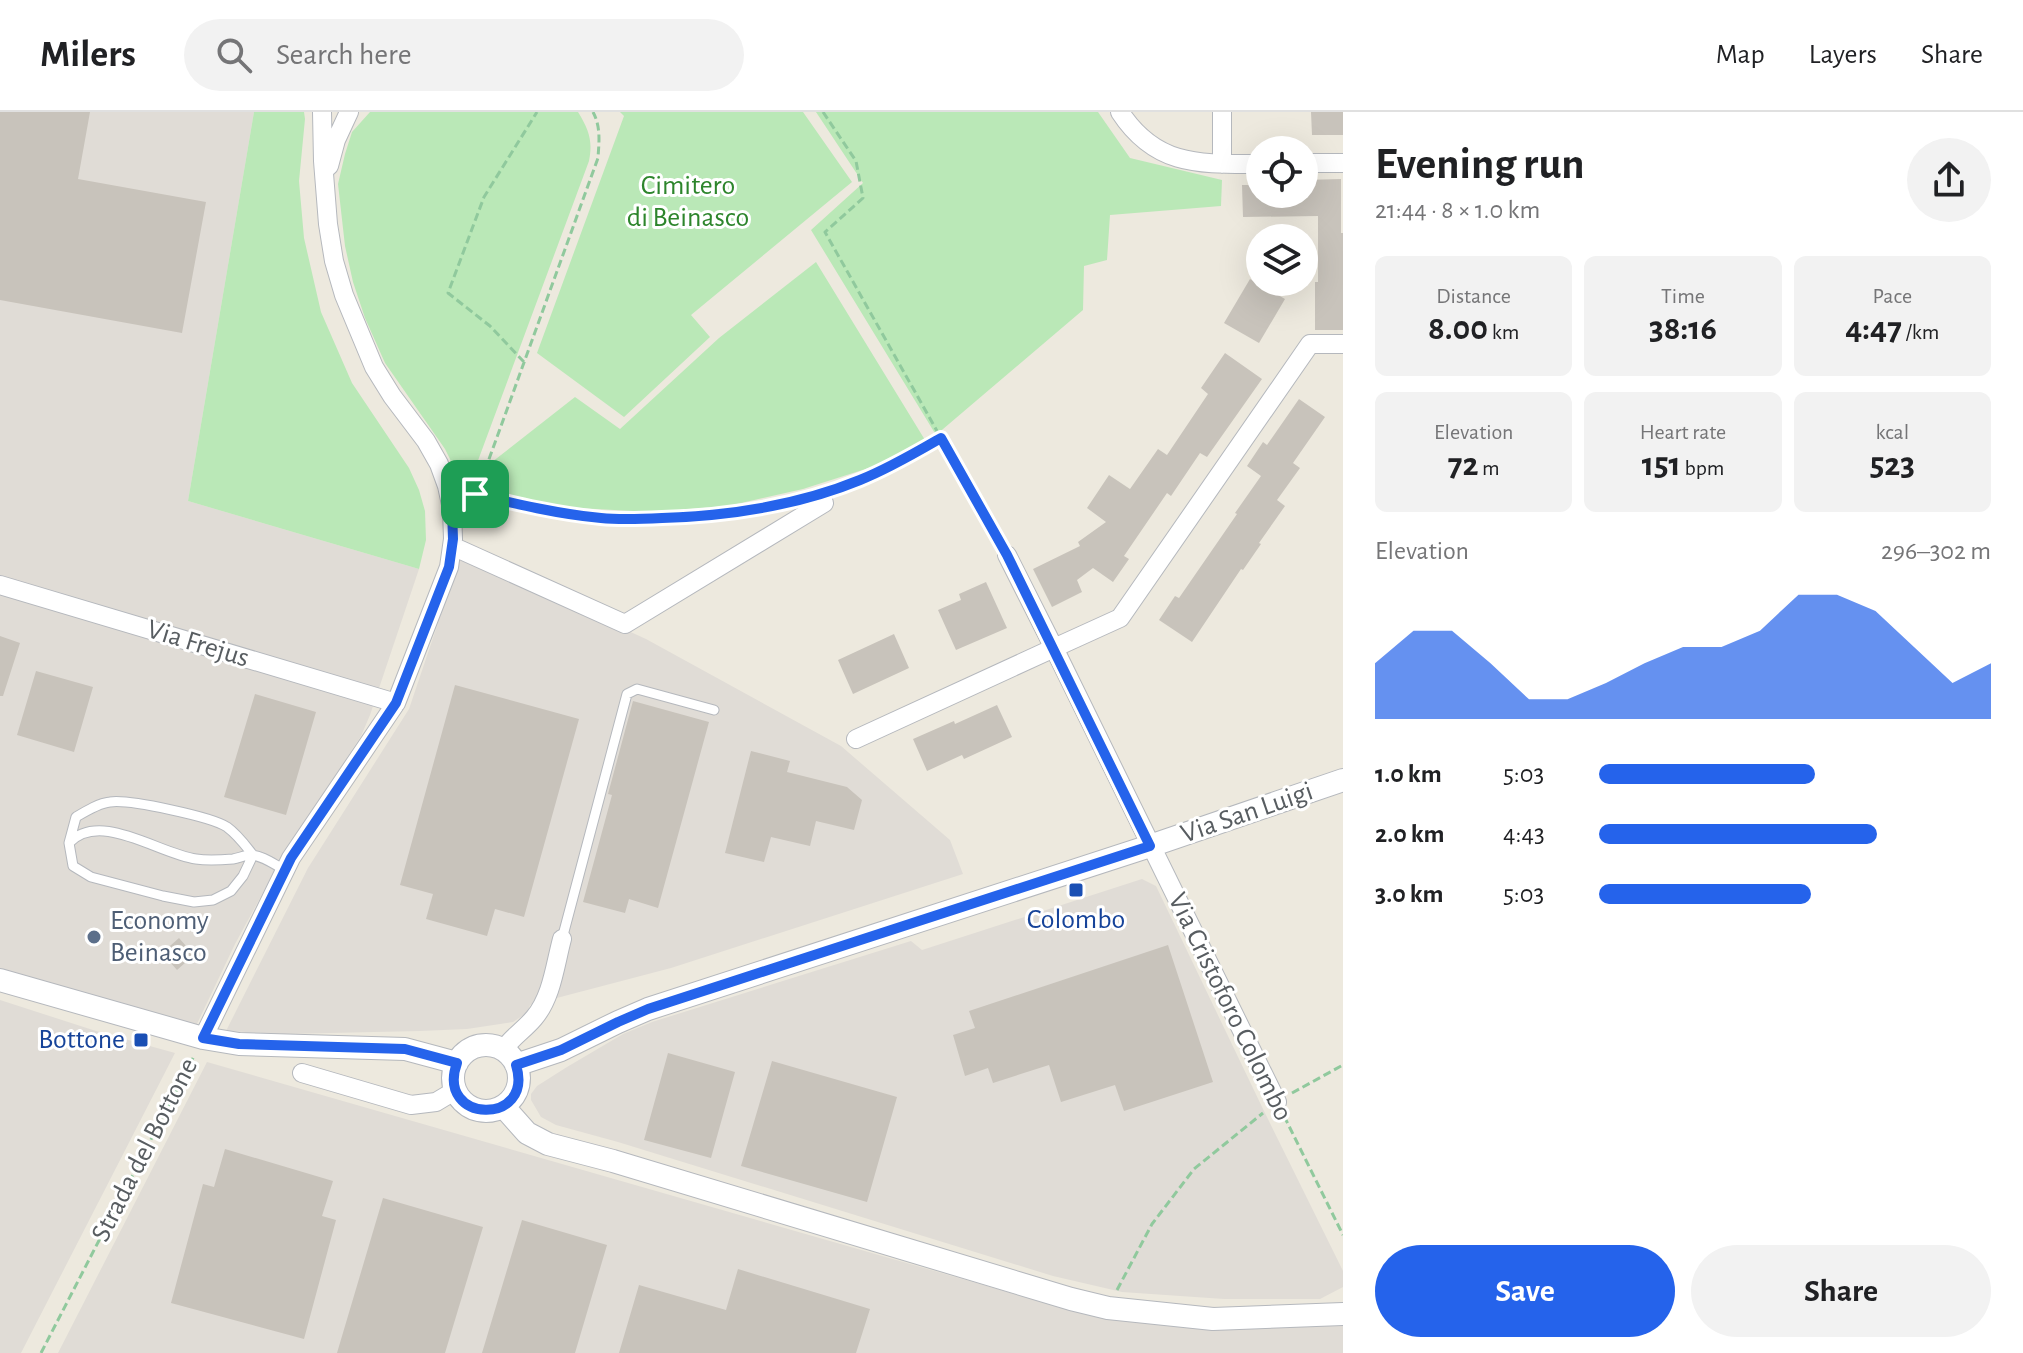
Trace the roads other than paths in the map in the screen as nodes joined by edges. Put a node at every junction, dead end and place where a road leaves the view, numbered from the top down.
1 (322, 112) edge
2 (332, 112) edge
3 (347, 112) edge
4 (1120, 112) edge
5 (1222, 112) edge
6 (1318, 163) edge
7 (1343, 163) edge
8 (1222, 164) junction
9 (1246, 164) edge
10 (325, 181) junction
11 (1343, 344) edge
12 (827, 496) road end
13 (452, 546) junction
14 (1007, 555) road end
15 (0, 585) edge
16 (1054, 648) junction
17 (396, 703) junction
18 (714, 710) dead end
19 (856, 739) dead end
20 (1343, 780) edge
21 (69, 843) junction
22 (1150, 846) junction
23 (253, 855) junction
24 (285, 870) junction
25 (562, 939) joint
26 (0, 980) edge
27 (203, 1038) junction
28 (510, 1058) junction
29 (457, 1063) junction
30 (302, 1073) dead end
31 (456, 1090) junction
32 (1277, 1102) road end
33 (503, 1106) junction
34 (1343, 1314) edge

1 - 10 street, Strada del Bottone
2 - 3 street
3 - 10 street
4 - 8 street
5 - 8 street
6 - 7 street
8 - 9 street
10 - 13 street, Strada del Bottone
11 - 16 street
12 - 13 street
13 - 17 street, Strada del Bottone
14 - 16 street, Via Cristoforo Colombo
15 - 17 street, Via Frejus
16 - 19 street
16 - 22 street, Via Cristoforo Colombo
17 - 24 street, Strada del Bottone
18 - 25 lane
20 - 22 street, Via San Luigi
21 - 23 lane
21 - 23 lane
21 - 23 lane
22 - 28 street, Via San Luigi
22 - 32 street, Via Cristoforo Colombo
23 - 24 lane
24 - 27 street, Strada del Bottone
25 - 28 street
26 - 27 street
27 - 29 street
28 - 29 street, Via San Luigi
28 - 33 street
29 - 31 street
30 - 31 street
31 - 33 street
33 - 34 street

